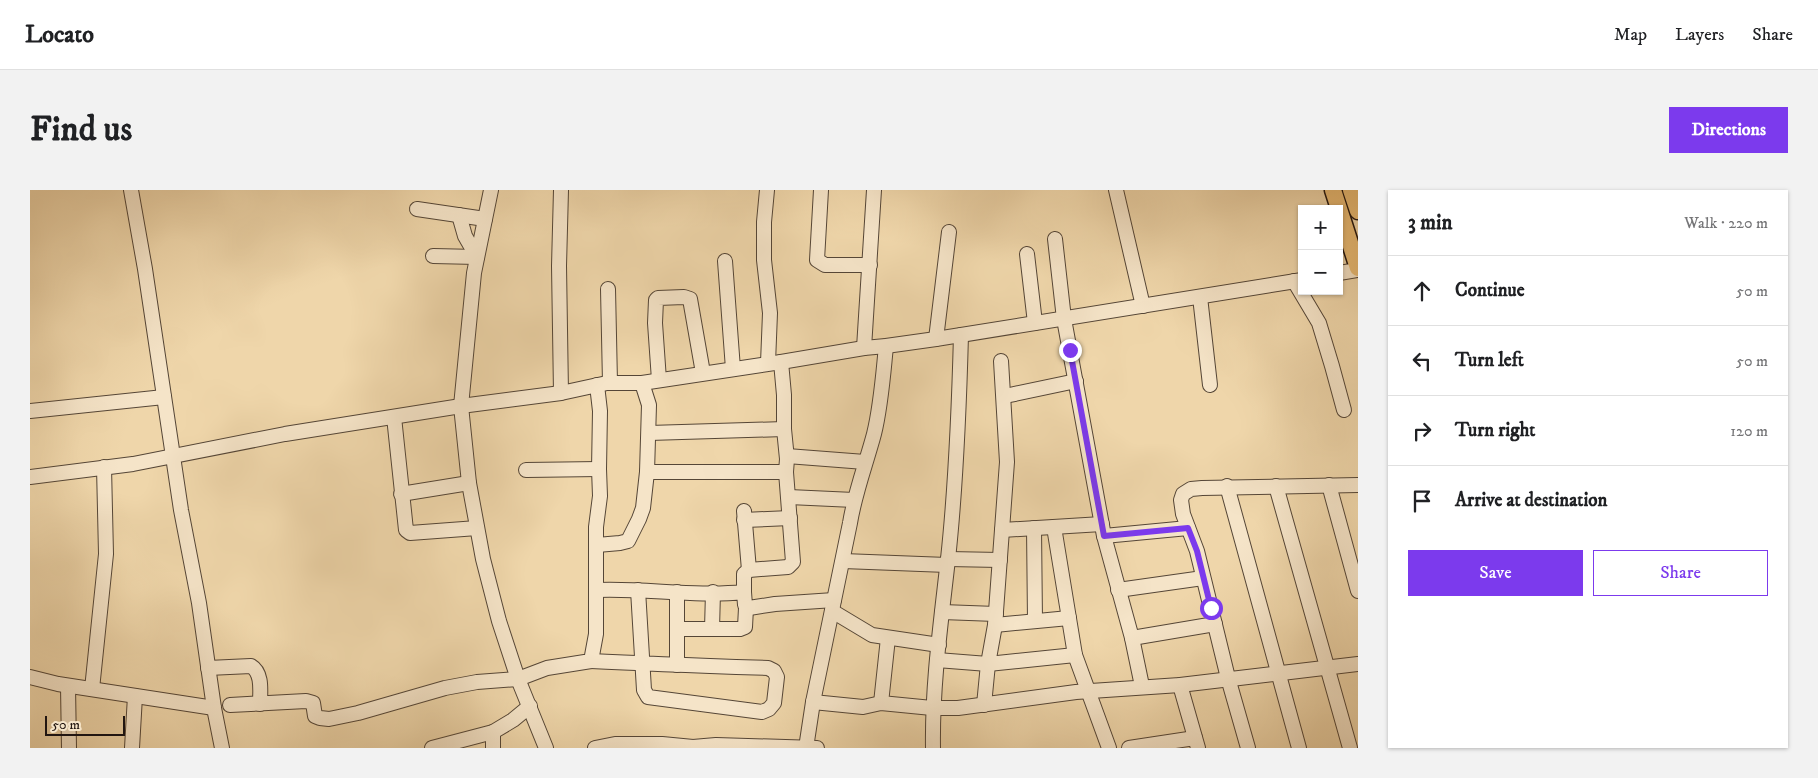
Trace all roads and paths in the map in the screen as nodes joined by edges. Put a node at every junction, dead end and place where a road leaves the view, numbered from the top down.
1 (131, 190) edge
2 (490, 190) edge
3 (561, 190) edge
4 (767, 190) edge
5 (821, 190) edge
6 (874, 190) edge
7 (1116, 190) edge
8 (1333, 190) edge
9 (1352, 190) edge
10 (417, 209) dead end
11 (1358, 211) edge
12 (459, 215) junction
13 (484, 219) junction
14 (949, 232) dead end
15 (1056, 239) dead end
16 (1027, 254) dead end
17 (433, 256) dead end
18 (477, 257) junction
19 (725, 261) dead end
20 (870, 265) junction
21 (1358, 269) edge
22 (1343, 272) edge
23 (1298, 280) edge
24 (608, 289) dead end
25 (1305, 295) edge
26 (1200, 297) junction
27 (1143, 306) junction
28 (1064, 319) junction
29 (1036, 324) junction
30 (961, 335) junction
31 (936, 339) junction
32 (886, 346) junction
33 (864, 348) junction
34 (1001, 361) dead end
35 (774, 363) junction
36 (733, 369) junction
37 (703, 373) junction
38 (659, 380) junction
39 (1076, 381) junction
40 (642, 383) junction
41 (603, 384) junction
42 (1210, 385) dead end
43 (561, 393) junction
44 (1005, 396) junction
45 (164, 397) junction
46 (461, 406) junction
47 (1344, 410) dead end
48 (30, 411) edge
49 (394, 416) junction
50 (784, 429) junction
51 (649, 433) junction
52 (174, 456) junction
53 (787, 456) junction
54 (865, 462) junction
55 (104, 468) junction
56 (599, 469) junction
57 (526, 470) dead end
58 (647, 472) junction
59 (786, 472) junction
60 (30, 477) edge
61 (469, 483) junction
62 (1329, 485) junction
63 (1358, 485) edge
64 (1227, 486) junction
65 (1276, 486) junction
66 (401, 494) junction
67 (789, 497) junction
68 (854, 500) junction
69 (790, 518) junction
70 (1054, 527) junction
71 (477, 528) junction
72 (1034, 528) junction
73 (1188, 528) junction
74 (1002, 530) junction
75 (1103, 530) junction
76 (597, 545) junction
77 (1000, 560) junction
78 (843, 561) junction
79 (948, 562) junction
80 (749, 570) junction
81 (1203, 578) junction
82 (597, 590) junction
83 (638, 590) junction
84 (1118, 590) junction
85 (1358, 591) edge
86 (678, 592) junction
87 (713, 592) junction
88 (744, 592) junction
89 (833, 605) junction
90 (746, 608) junction
91 (942, 612) junction
92 (1068, 618) junction
93 (995, 619) junction
94 (1035, 621) junction
95 (1214, 624) junction
96 (677, 629) junction
97 (712, 629) junction
98 (888, 638) junction
99 (1132, 638) junction
100 (939, 645) junction
101 (1076, 655) junction
102 (937, 660) junction
103 (591, 662) junction
104 (643, 664) junction
105 (988, 664) junction
106 (1358, 664) edge
107 (677, 665) junction
108 (208, 668) junction
109 (1328, 669) junction
110 (1278, 673) junction
111 (30, 677) edge
112 (1228, 678) junction
113 (518, 680) junction
114 (1180, 685) junction
115 (68, 686) junction
116 (1142, 686) junction
117 (92, 690) junction
118 (1087, 691) junction
119 (135, 696) junction
120 (813, 702) junction
121 (881, 703) junction
122 (260, 704) junction
123 (230, 705) dead end
124 (984, 705) junction
125 (530, 706) junction
126 (214, 708) junction
127 (932, 708) junction
128 (493, 732) junction
129 (1197, 743) edge
130 (642, 746) edge
131 (68, 748) edge
132 (132, 748) edge
133 (222, 748) edge
134 (432, 748) edge
135 (493, 748) edge
136 (546, 748) edge
137 (595, 748) edge
138 (810, 748) edge
139 (933, 748) edge
140 (1108, 748) edge
141 (1129, 748) edge
142 (1248, 748) edge
143 (1299, 748) edge
144 (1350, 748) edge

1 - 45 street
2 - 13 street
3 - 43 street
4 - 35 street
5 - 20 street
6 - 20 street
7 - 27 street
8 - 21 main road
9 - 11 main road
10 - 12 street
12 - 13 street
12 - 18 street
13 - 18 street
14 - 31 street
15 - 28 street
16 - 29 street
17 - 18 street
18 - 46 street
19 - 36 street
20 - 33 street
21 - 22 street
23 - 26 street
24 - 41 street
25 - 47 street
26 - 27 street
26 - 42 street
27 - 28 street
28 - 29 street
28 - 39 street
29 - 30 street
30 - 31 street
30 - 79 street
31 - 32 street
32 - 33 street
32 - 54 street
33 - 35 street
34 - 44 street
35 - 36 street
35 - 50 street
36 - 37 street
37 - 38 street
37 - 38 street
38 - 40 street
39 - 44 street
39 - 75 street
40 - 41 street
40 - 51 street
41 - 43 street
41 - 56 street
43 - 46 street
44 - 74 street
45 - 48 street
45 - 52 street
46 - 49 street
46 - 61 street
49 - 52 street
49 - 66 street
50 - 51 street
50 - 53 street
51 - 58 street
52 - 55 street
52 - 108 street
53 - 54 street
53 - 59 street
54 - 68 street
55 - 60 street
55 - 117 street
56 - 57 street
56 - 76 street
58 - 59 street
58 - 76 street
59 - 67 street
61 - 66 street
61 - 71 street
62 - 63 street
62 - 65 street
62 - 85 street
64 - 65 street
64 - 73 street
64 - 110 street
65 - 109 street
66 - 71 street
67 - 68 street
67 - 69 street
68 - 78 street
69 - 80 street
69 - 80 street
70 - 72 street
70 - 75 street
70 - 92 street
71 - 113 street
72 - 74 street
72 - 94 street
73 - 75 street
73 - 81 street
74 - 77 street
75 - 84 street
76 - 82 street
77 - 79 street
77 - 93 street
78 - 79 street
78 - 89 street
79 - 91 street
80 - 88 street
81 - 84 street
81 - 95 street
82 - 83 street
82 - 103 street
83 - 86 street
83 - 104 street
84 - 99 street
86 - 87 street
86 - 96 street
87 - 88 street
87 - 97 street
88 - 90 street
89 - 90 street
89 - 98 street
89 - 120 street
90 - 97 street
91 - 93 street
91 - 100 street
92 - 94 street
92 - 101 street
93 - 94 street
93 - 105 street
95 - 99 street
95 - 112 street
96 - 97 street
96 - 107 street
98 - 100 street
98 - 121 street
99 - 116 street
100 - 102 street
101 - 105 street
101 - 118 street
102 - 105 street
102 - 127 street
103 - 104 street
103 - 113 street
104 - 107 street
104 - 107 street
105 - 124 street
106 - 109 street
108 - 122 street
108 - 126 street
109 - 110 street
109 - 144 street
110 - 112 street
110 - 143 street
111 - 115 street
112 - 114 street
112 - 142 street
113 - 122 street
113 - 125 street
114 - 116 street
114 - 129 street
115 - 117 street
115 - 131 street
116 - 118 street
117 - 119 street
118 - 124 street
118 - 140 street
119 - 126 street
119 - 132 street
120 - 121 street
120 - 138 street
121 - 127 street
122 - 123 street
124 - 127 street
125 - 128 street
125 - 136 street
126 - 133 street
127 - 139 street
128 - 134 street
128 - 135 street
129 - 141 street
130 - 137 street
130 - 138 street

